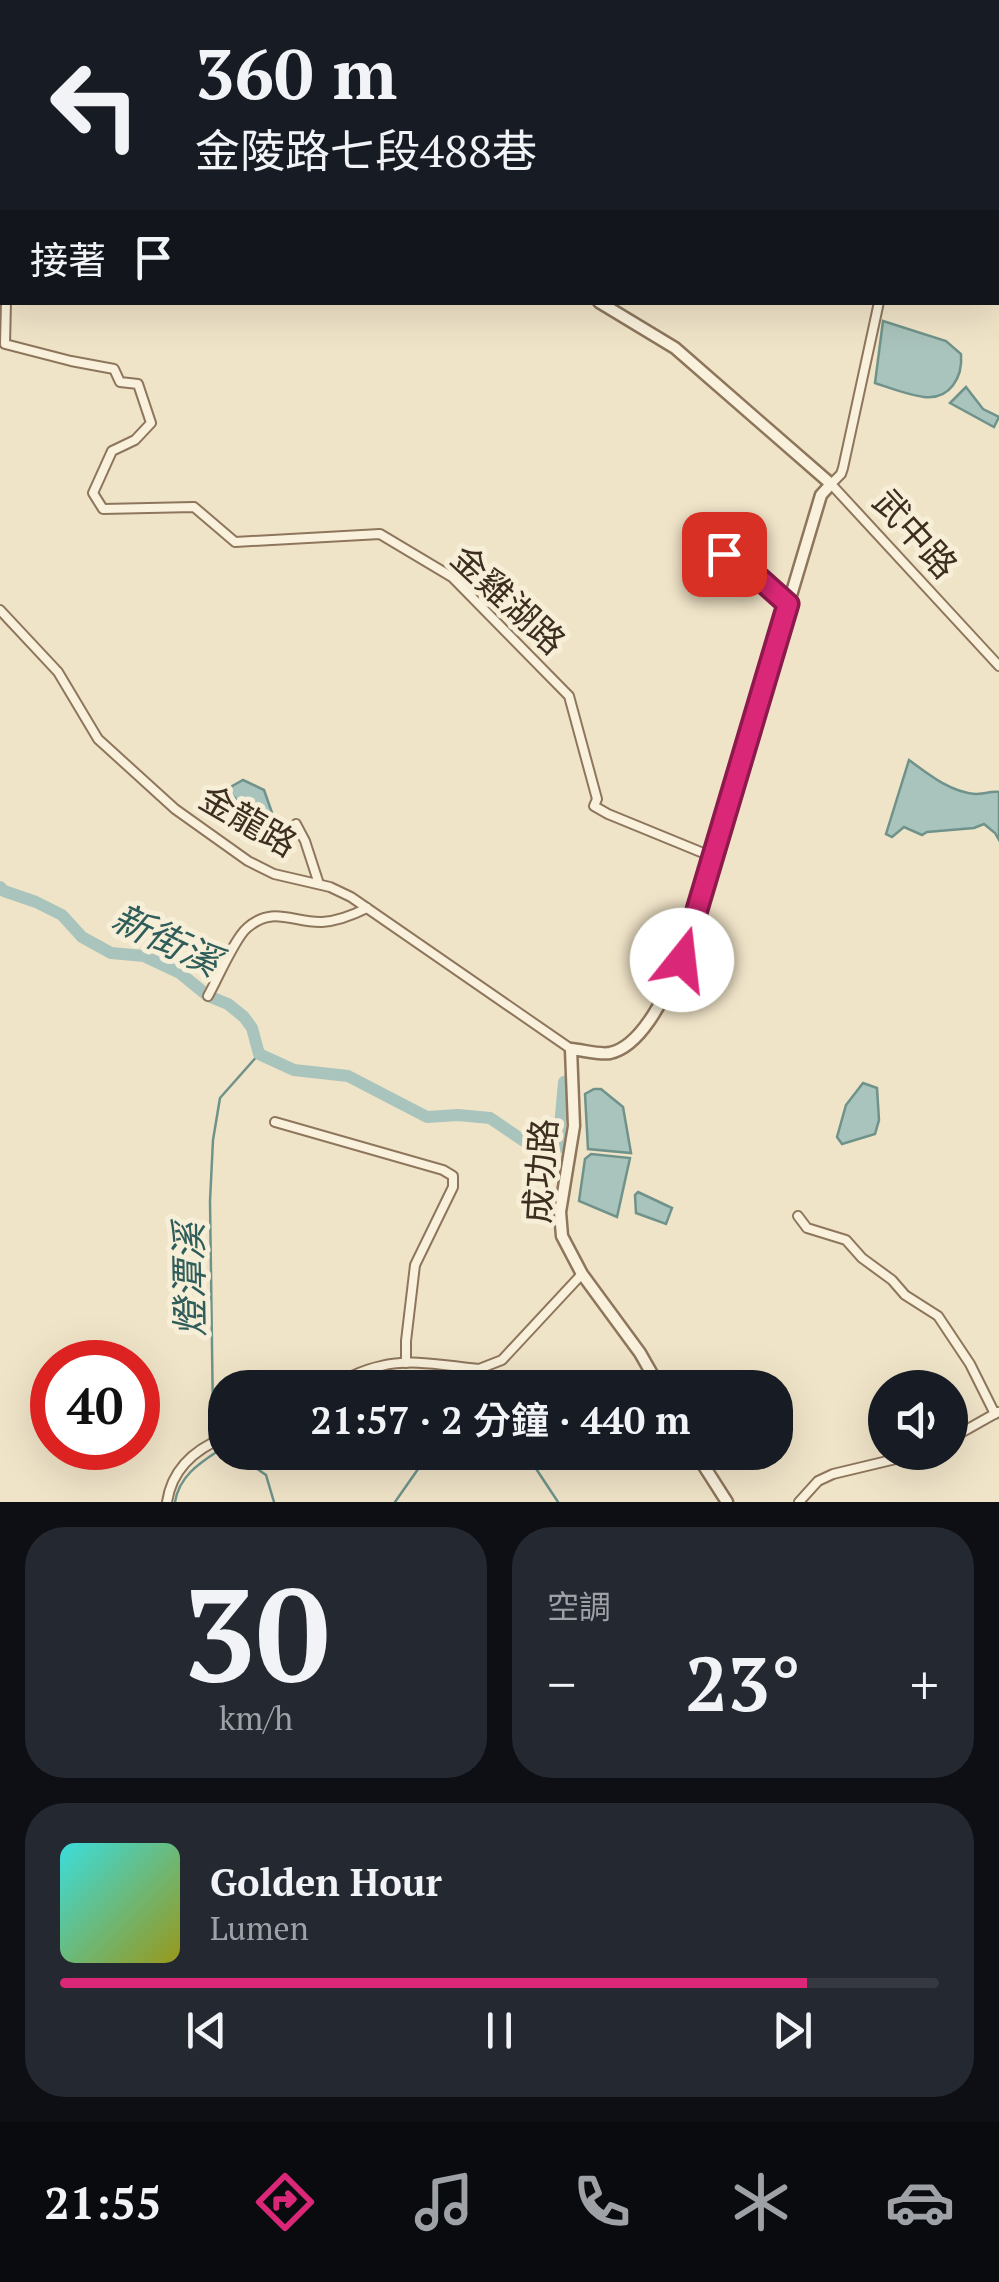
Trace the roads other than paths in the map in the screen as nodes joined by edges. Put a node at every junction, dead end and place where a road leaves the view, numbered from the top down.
1 (6, 305) edge
2 (603, 305) edge
3 (878, 305) edge
4 (830, 484) junction
5 (710, 590) dead end
6 (788, 604) junction
7 (0, 610) edge
8 (999, 666) edge
9 (296, 824) dead end
10 (713, 857) junction
11 (318, 884) junction
12 (367, 908) junction
13 (208, 996) dead end
14 (571, 1049) junction
15 (275, 1122) dead end
16 (798, 1216) dead end
17 (582, 1274) junction
18 (406, 1363) junction
19 (366, 1370) edge
20 (650, 1370) edge
21 (997, 1413) edge
22 (968, 1429) edge
23 (208, 1444) edge
24 (868, 1466) edge
25 (706, 1470) edge
26 (167, 1502) edge
27 (726, 1502) edge
28 (800, 1502) edge

1 - 10 street, 金雞湖路
2 - 4 street
3 - 4 street
4 - 6 street
4 - 8 street, 武中路
5 - 6 street
6 - 10 street
7 - 11 street, 金龍路
9 - 11 street
10 - 14 street
11 - 12 street, 金龍路
12 - 13 street
12 - 14 street, 金龍路
14 - 17 street, 成功路
15 - 18 street
16 - 21 street
17 - 18 street
17 - 20 street, 成功路
18 - 19 street
21 - 22 street
23 - 26 street
24 - 28 street
25 - 27 street

